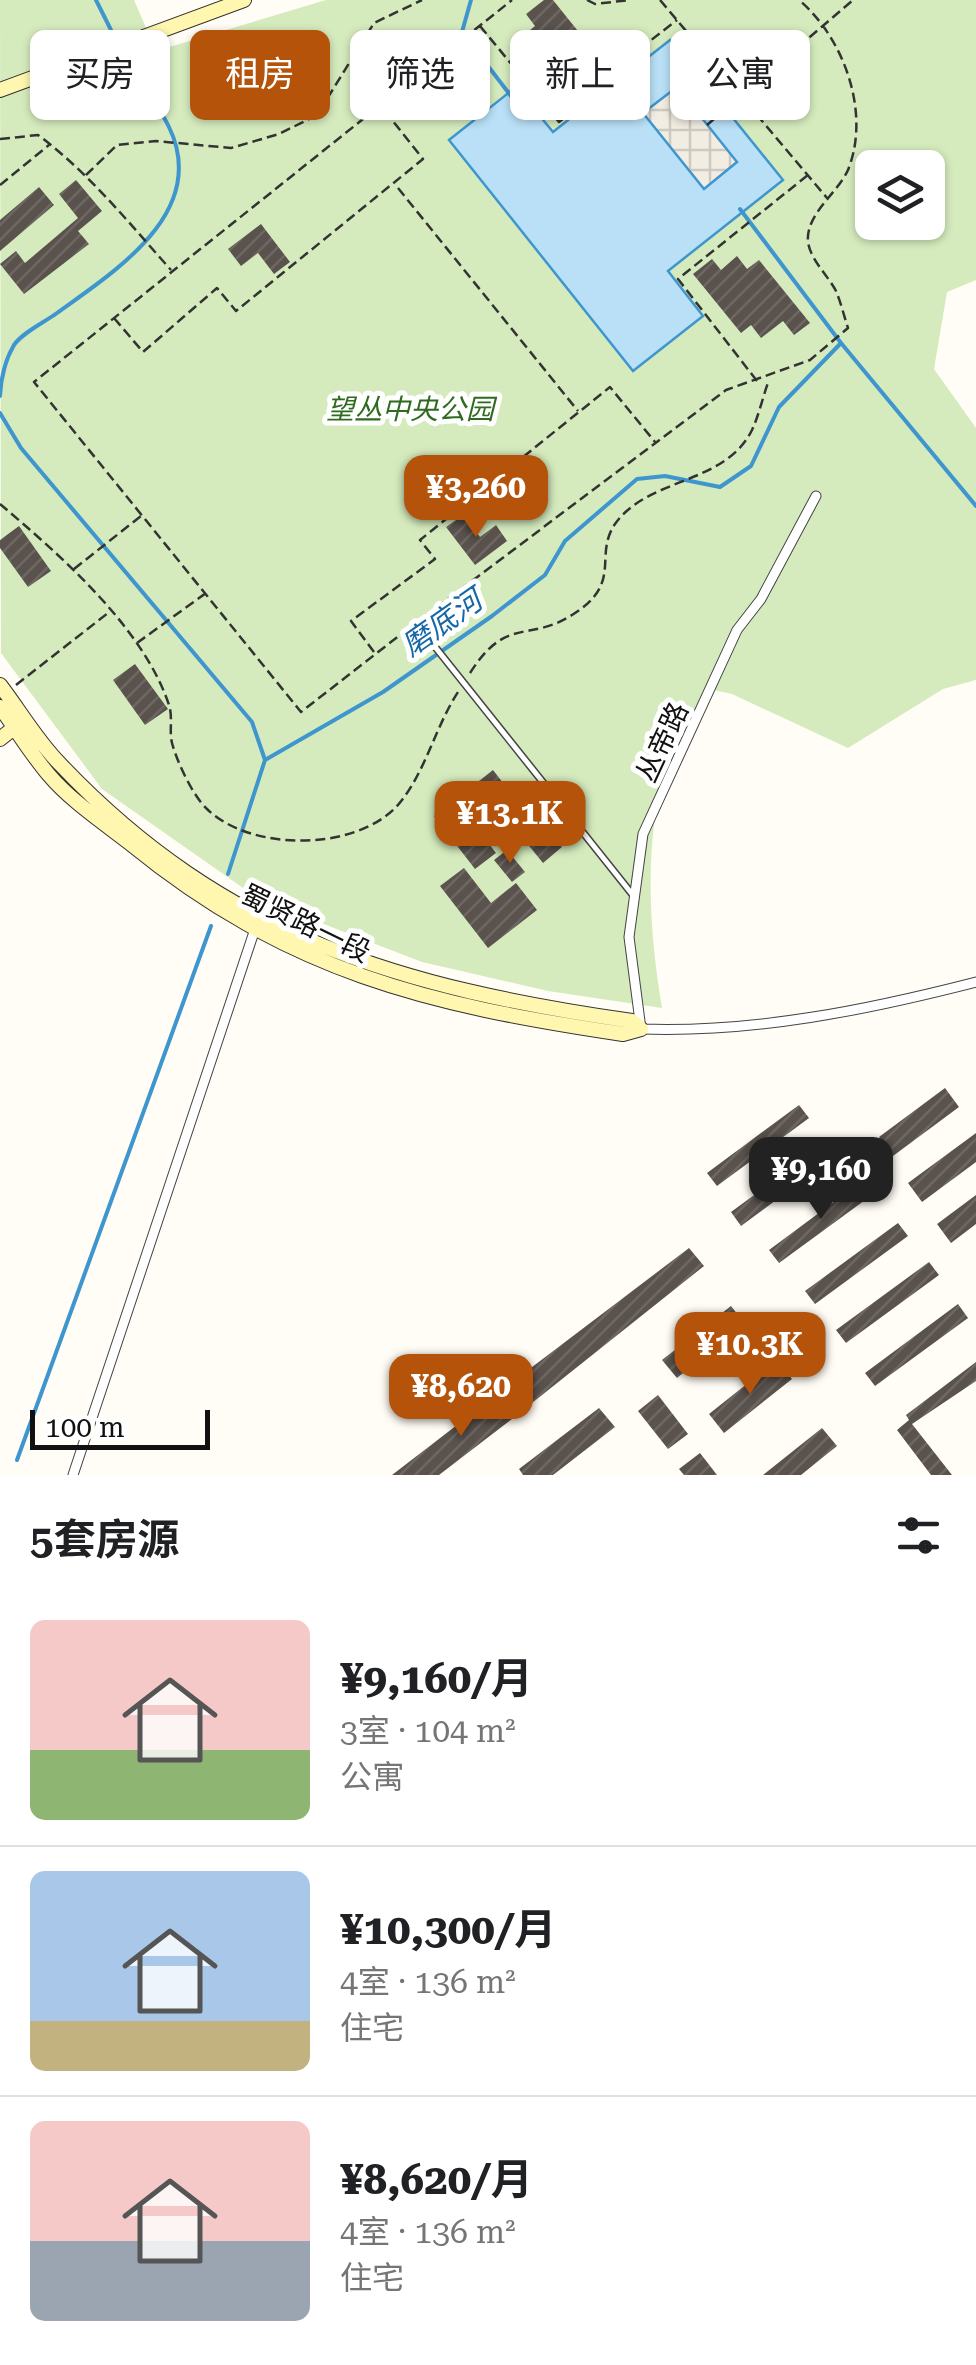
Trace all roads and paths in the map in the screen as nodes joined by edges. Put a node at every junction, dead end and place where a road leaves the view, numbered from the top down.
1 (244, 0) edge
2 (422, 0) edge
3 (512, 0) edge
4 (588, 0) edge
5 (630, 0) edge
6 (660, 0) edge
7 (799, 0) edge
8 (853, 0) edge
9 (678, 20) junction
10 (479, 25) junction
11 (823, 26) junction
12 (473, 30) edge
13 (686, 30) edge
14 (810, 37) edge
15 (0, 90) edge
16 (360, 120) edge
17 (393, 120) edge
18 (714, 120) edge
19 (761, 120) edge
20 (708, 125) dead end
21 (0, 139) edge
22 (50, 144) junction
23 (86, 175) junction
24 (808, 175) junction
25 (0, 185) edge
26 (396, 185) junction
27 (828, 199) junction
28 (172, 272) junction
29 (114, 318) junction
30 (770, 378) junction
31 (758, 382) junction
32 (579, 412) junction
33 (656, 443) junction
34 (816, 496) dead end
35 (0, 504) edge
36 (142, 515) junction
37 (74, 569) junction
38 (206, 593) junction
39 (109, 612) junction
40 (416, 623) junction
41 (136, 644) junction
42 (375, 654) junction
43 (467, 678) dead end
44 (2, 692) edge
45 (458, 692) dead end
46 (20, 723) junction
47 (0, 739) edge
48 (632, 894) junction
49 (255, 929) junction
50 (976, 982) edge
51 (640, 1029) junction
52 (73, 1475) edge

1 - 15 street
2 - 23 path
3 - 10 path
4 - 5 path
6 - 9 path
7 - 11 path
8 - 11 path
9 - 10 path
9 - 13 path
10 - 12 path
11 - 14 path
11 - 27 path
16 - 28 path
17 - 26 path
18 - 20 path
19 - 24 path
21 - 22 path
22 - 23 path
22 - 25 path
23 - 28 path
24 - 27 path
24 - 31 path
26 - 29 path
26 - 32 path
27 - 30 path
28 - 29 path
29 - 36 path
30 - 31 path
30 - 43 path
31 - 33 path
32 - 33 path
32 - 42 path
33 - 40 path
34 - 48 street, 丛帝路
35 - 37 path
36 - 37 path
36 - 38 path
37 - 39 path
38 - 41 path
38 - 42 path
39 - 41 path
39 - 44 path
40 - 42 path
40 - 48 lane
41 - 45 path
44 - 46 street
46 - 47 street
46 - 49 street, 蜀贤路一段
46 - 51 street, 蜀贤路一段
48 - 51 street, 丛帝路
49 - 51 street, 蜀贤路一段
49 - 52 street
50 - 51 street, 蜀贤路一段

